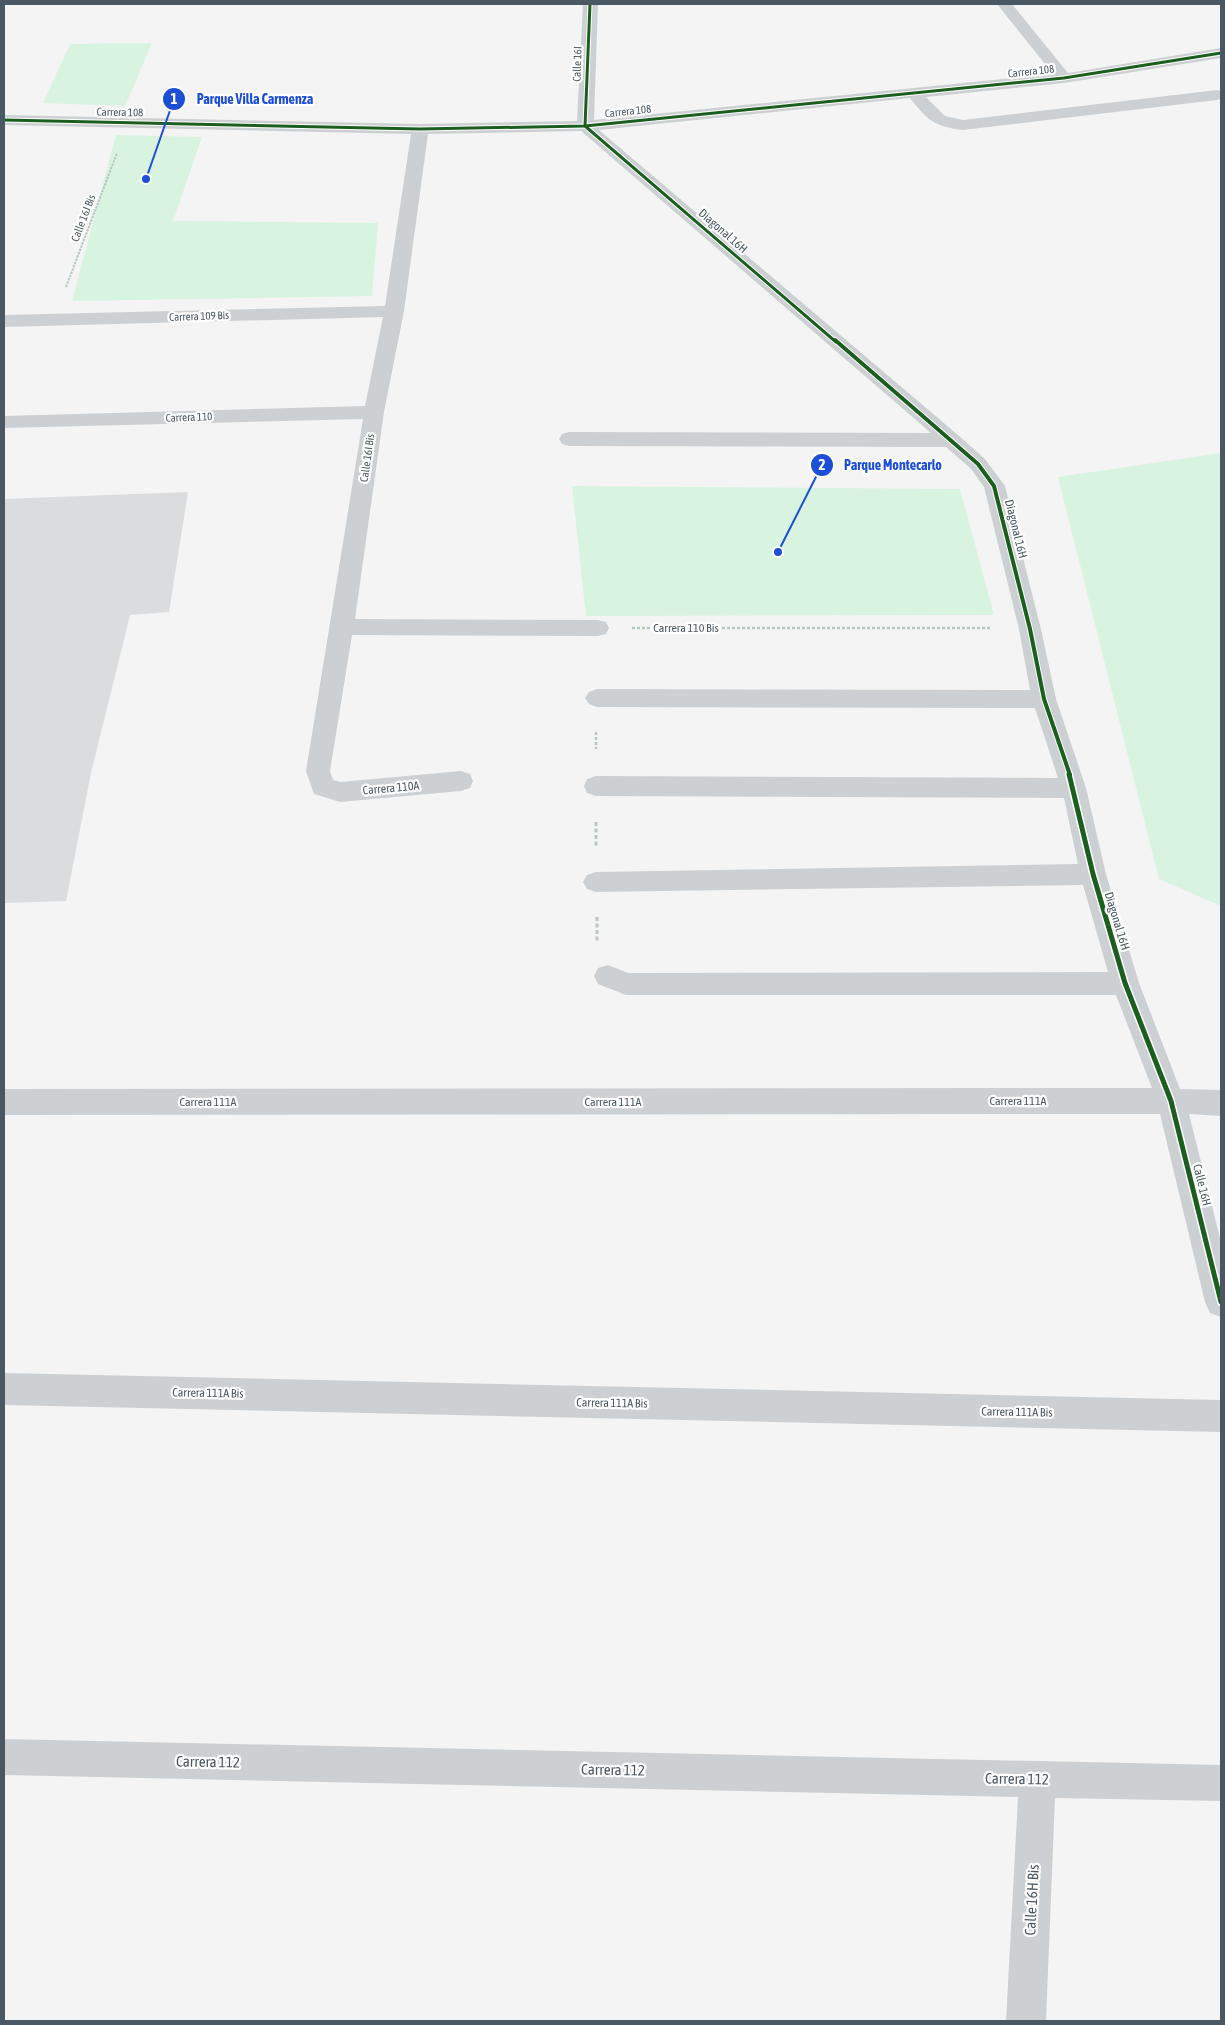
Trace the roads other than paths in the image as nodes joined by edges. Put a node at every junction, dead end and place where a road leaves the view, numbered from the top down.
1 (590, 4) edge
2 (1004, 4) edge
3 (1221, 53) edge
4 (1064, 78) junction
5 (914, 93) junction
6 (1217, 95) dead end
7 (4, 120) edge
8 (585, 126) junction
9 (420, 129) junction
10 (394, 310) junction
11 (4, 321) edge
12 (374, 412) junction
13 (4, 422) edge
14 (569, 439) dead end
15 (951, 440) junction
16 (342, 627) junction
17 (598, 628) road end
18 (597, 698) dead end
19 (1044, 699) junction
20 (461, 782) dead end
21 (596, 786) dead end
22 (323, 787) joint
23 (1074, 788) junction
24 (1092, 874) junction
25 (596, 882) dead end
26 (608, 976) dead end
27 (1125, 983) junction
28 (1170, 1101) junction
29 (4, 1102) edge
30 (1221, 1103) edge
31 (1221, 1302) edge
32 (4, 1389) edge
33 (1221, 1416) edge
34 (4, 1757) edge
35 (1038, 1779) junction
36 (1221, 1783) edge
37 (1026, 2021) edge

1 - 8 street, Calle 16I
2 - 4 street
3 - 4 street, Carrera 108
4 - 5 street, Carrera 108
5 - 6 street
5 - 8 street, Carrera 108
7 - 9 street, Carrera 108
8 - 9 street, Carrera 108
8 - 15 street, Diagonal 16H
9 - 10 street, Calle 16I Bis
10 - 11 street, Carrera 109 Bis
10 - 12 street, Calle 16I Bis
12 - 13 street, Carrera 110
12 - 16 street, Calle 16I Bis
14 - 15 street
15 - 19 street, Diagonal 16H
16 - 17 street
16 - 22 street, Calle 16I Bis
18 - 19 street
19 - 23 street, Diagonal 16H
20 - 22 street, Carrera 110A
21 - 23 street
23 - 24 street, Diagonal 16H
24 - 25 street
24 - 27 street, Diagonal 16H
26 - 27 street
27 - 28 street, Diagonal 16H
28 - 29 street, Carrera 111A
28 - 30 street, Carrera 111A
28 - 31 street, Calle 16H
32 - 33 street, Carrera 111A Bis
34 - 35 street, Carrera 112
35 - 36 street, Carrera 112
35 - 37 street, Calle 16H Bis

